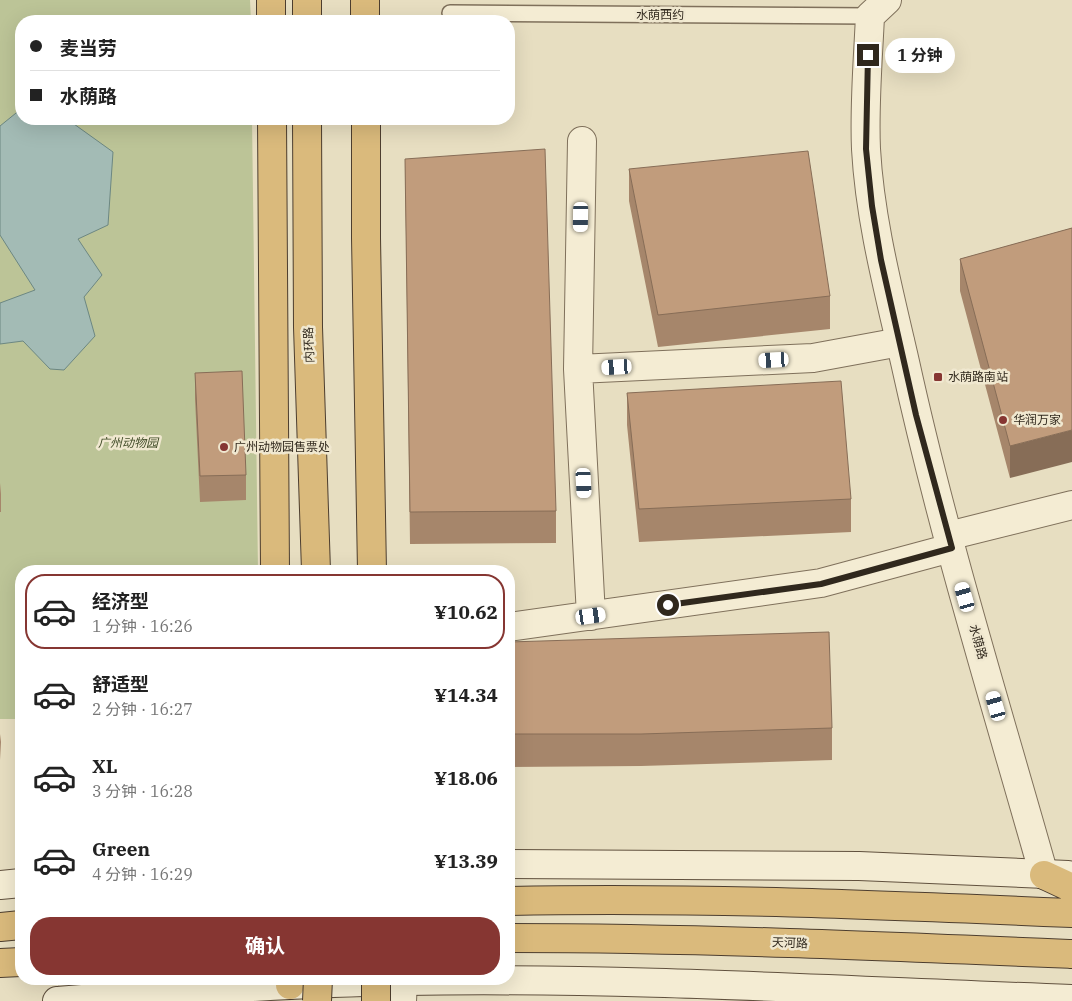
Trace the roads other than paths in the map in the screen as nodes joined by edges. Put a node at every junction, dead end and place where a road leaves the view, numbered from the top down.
1 (271, 0) edge
2 (307, 0) edge
3 (365, 0) edge
4 (876, 5) edge
5 (450, 13) dead end
6 (271, 15) edge
7 (307, 15) edge
8 (365, 15) edge
9 (272, 125) edge
10 (308, 125) edge
11 (366, 125) edge
12 (582, 141) dead end
13 (900, 342) junction
14 (578, 369) junction
15 (1072, 505) edge
16 (950, 542) junction
17 (275, 565) edge
18 (316, 565) edge
19 (372, 565) edge
20 (591, 616) junction
21 (515, 626) edge
22 (515, 864) edge
23 (1044, 875) junction
24 (1072, 876) edge
25 (15, 884) edge
26 (0, 885) edge
27 (1072, 888) edge
28 (515, 901) edge
29 (1072, 913) edge
30 (15, 926) edge
31 (0, 927) edge
32 (515, 938) edge
33 (1072, 954) edge
34 (15, 963) edge
35 (0, 964) edge
36 (515, 983) edge
37 (454, 985) edge
38 (290, 988) edge
39 (361, 988) edge
40 (1009, 999) edge
41 (1072, 999) edge
42 (58, 1001) edge
43 (317, 1001) edge

1 - 6 highway
2 - 7 highway
3 - 8 highway
4 - 5 lane, 水荫西约
4 - 13 street, 水荫路
9 - 17 highway
10 - 18 highway, 内环路
11 - 19 highway
12 - 14 street
13 - 14 street
13 - 16 street, 水荫路
14 - 20 street
15 - 16 street
16 - 20 street
16 - 23 street, 水荫路
20 - 21 street
22 - 23 street
23 - 24 street
23 - 27 highway
25 - 26 street
28 - 29 highway
30 - 31 highway
32 - 33 highway, 天河路
34 - 35 highway
36 - 40 street
37 - 39 street
38 - 39 street
38 - 42 street
39 - 43 highway, bridge
40 - 41 street

